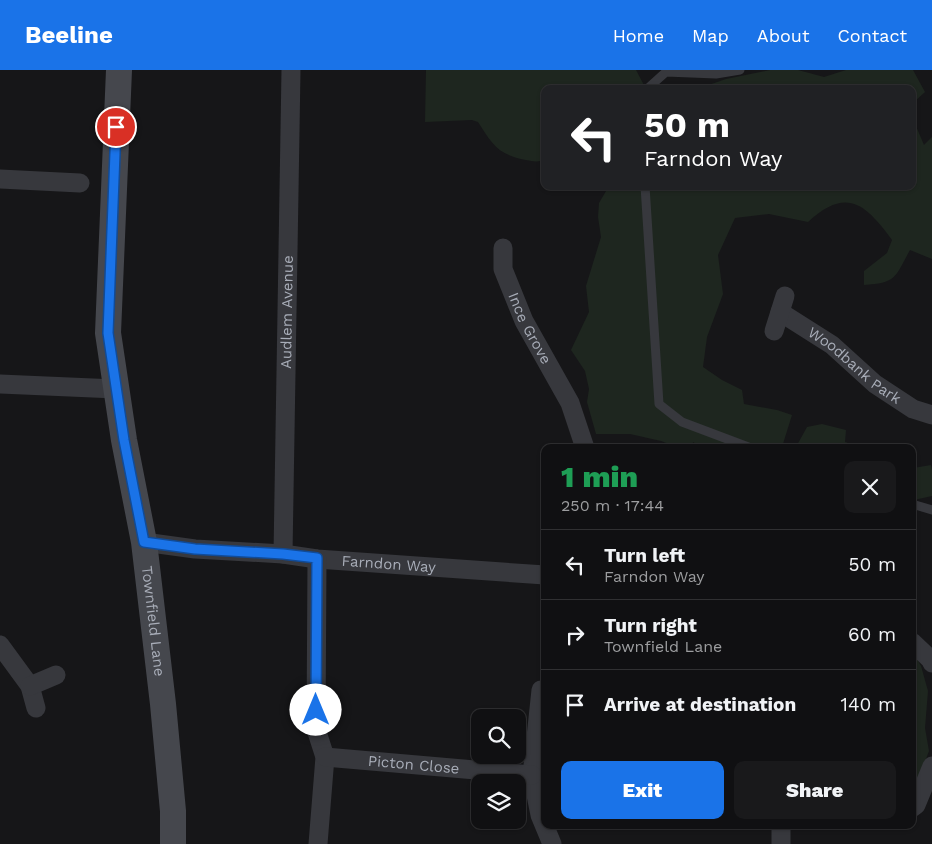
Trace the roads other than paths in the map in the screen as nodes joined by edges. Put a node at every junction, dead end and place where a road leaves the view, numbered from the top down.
1 (119, 70) edge
2 (291, 70) edge
3 (740, 70) edge
4 (651, 85) edge
5 (0, 179) edge
6 (80, 183) dead end
7 (644, 190) edge
8 (503, 248) dead end
9 (774, 331) dead end
10 (0, 384) edge
11 (116, 389) junction
12 (932, 415) edge
13 (584, 444) edge
14 (740, 444) edge
15 (916, 505) edge
16 (932, 510) edge
17 (144, 542) junction
18 (283, 554) junction
19 (317, 558) junction
20 (541, 575) edge
21 (0, 645) edge
22 (916, 646) edge
23 (932, 663) edge
24 (56, 675) dead end
25 (30, 686) junction
26 (541, 690) dead end
27 (36, 708) dead end
28 (325, 757) junction
29 (932, 766) edge
30 (532, 775) junction
31 (916, 805) edge
32 (541, 817) edge
33 (546, 829) edge
34 (781, 829) edge
35 (173, 844) edge
36 (318, 844) edge
37 (552, 844) edge
38 (781, 844) edge

1 - 11 street, Townfield Lane
2 - 18 street, Audlem Avenue
3 - 4 lane
5 - 6 street
7 - 14 lane
8 - 13 street, Ince Grove
9 - 12 street, Woodbank Park
10 - 11 street
11 - 17 street, Townfield Lane
15 - 16 lane
17 - 18 street, Farndon Way
17 - 35 street, Townfield Lane
18 - 19 street, Farndon Way
19 - 20 street, Farndon Way
19 - 28 street
21 - 25 street
22 - 23 street
24 - 25 street
25 - 27 street
26 - 30 street
28 - 30 street, Picton Close
28 - 36 street
29 - 31 street
30 - 32 street
33 - 37 street
34 - 38 street

